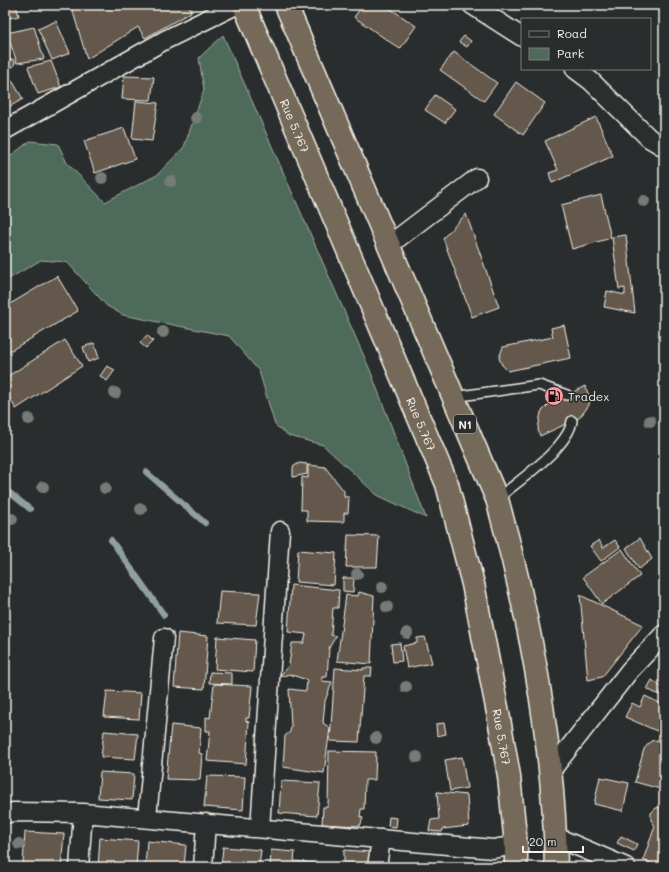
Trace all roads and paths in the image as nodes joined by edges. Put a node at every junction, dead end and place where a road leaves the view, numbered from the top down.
1 (236, 5) edge
2 (244, 5) edge
3 (286, 5) edge
4 (472, 5) edge
5 (521, 36) edge
6 (576, 70) edge
7 (5, 130) edge
8 (664, 147) edge
9 (477, 178) dead end
10 (389, 245) junction
11 (567, 395) dead end
12 (453, 397) junction
13 (572, 421) dead end
14 (497, 498) junction
15 (280, 531) dead end
16 (664, 634) edge
17 (164, 638) dead end
18 (550, 772) junction
19 (83, 813) junction
20 (5, 814) edge
21 (147, 818) junction
22 (206, 823) junction
23 (260, 828) junction
24 (556, 837) junction
25 (381, 839) junction
26 (516, 844) junction
27 (79, 867) edge
28 (203, 867) edge
29 (377, 867) edge
30 (516, 867) edge
31 (556, 867) edge
32 (626, 867) edge

1 - 7 street
2 - 26 highway, Rue 5.767
3 - 10 highway, N1
4 - 5 street
6 - 8 street
9 - 10 street
10 - 12 highway, N1
11 - 12 lane
12 - 14 highway, N1
13 - 14 lane
14 - 18 highway, N1
15 - 23 street
16 - 18 street
17 - 21 street
18 - 24 highway, N1
19 - 20 street
19 - 21 street
19 - 27 street
21 - 22 street
22 - 23 street
22 - 28 street
23 - 25 street
24 - 31 highway, N1
24 - 32 street
25 - 26 street
25 - 29 street
26 - 30 highway, Rue 5.767

